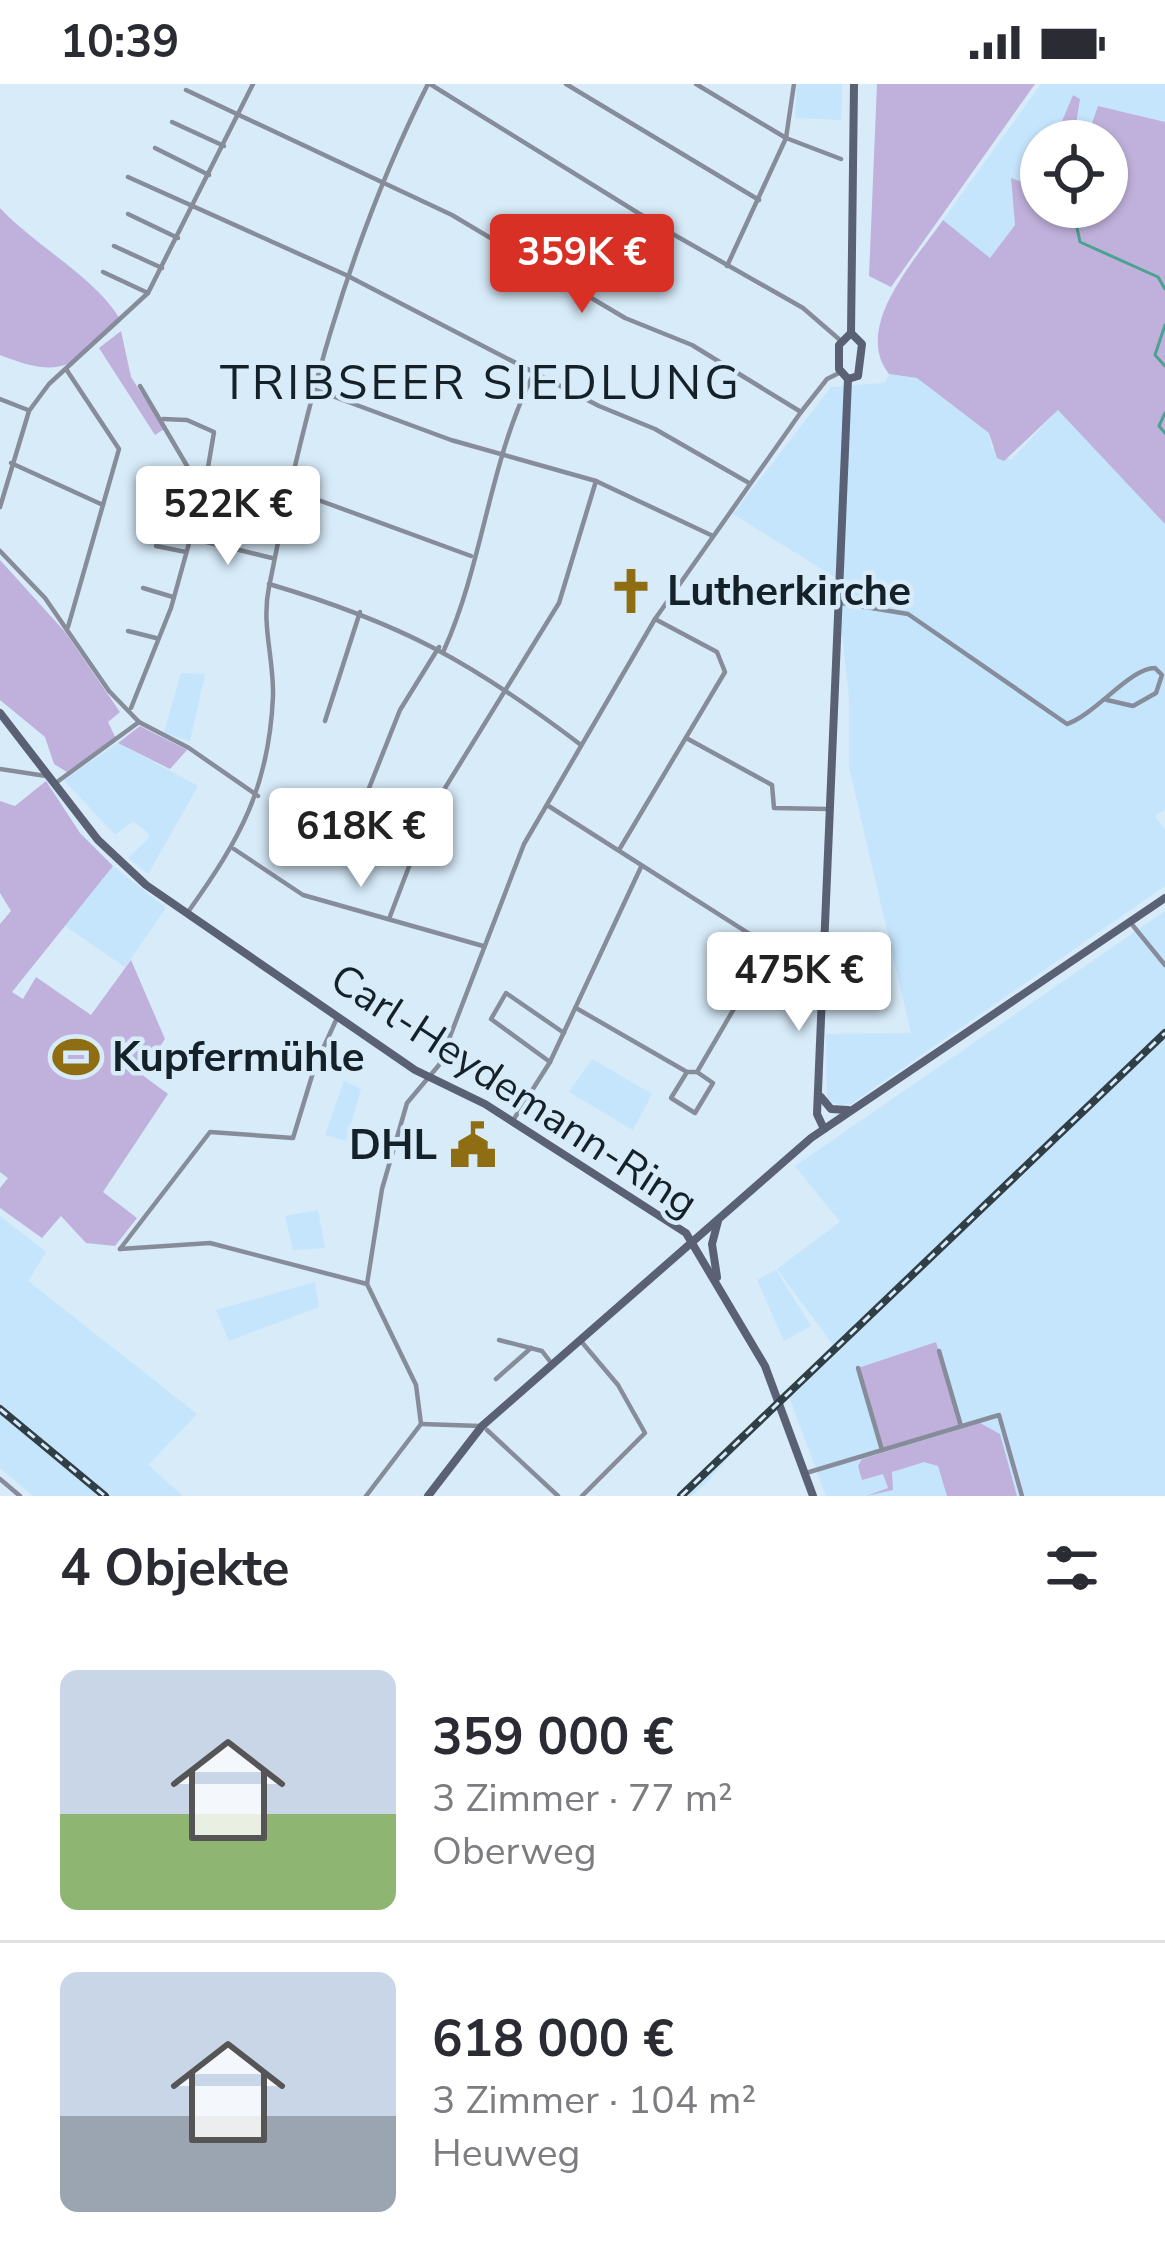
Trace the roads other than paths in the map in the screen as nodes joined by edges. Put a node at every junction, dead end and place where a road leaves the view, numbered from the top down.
1 (252, 84) edge
2 (429, 84) edge
3 (454, 84) edge
4 (566, 84) edge
5 (696, 84) edge
6 (794, 84) edge
7 (854, 84) edge
8 (187, 90) dead end
9 (448, 94) junction
10 (238, 116) junction
11 (172, 122) dead end
12 (787, 138) junction
13 (224, 146) junction
14 (155, 148) dead end
15 (842, 159) dead end
16 (209, 175) junction
17 (128, 177) dead end
18 (383, 181) junction
19 (759, 200) junction
20 (194, 207) junction
21 (128, 214) dead end
22 (178, 238) junction
23 (114, 246) dead end
24 (727, 266) junction
25 (162, 268) junction
26 (103, 272) dead end
27 (346, 274) junction
28 (148, 293) junction
29 (851, 333) junction
30 (840, 340) junction
31 (66, 369) junction
32 (534, 373) junction
33 (844, 376) junction
34 (140, 386) dead end
35 (316, 390) junction
36 (0, 399) edge
37 (29, 411) junction
38 (802, 412) junction
39 (164, 418) junction
40 (499, 453) junction
41 (11, 463) junction
42 (596, 481) junction
43 (749, 483) junction
44 (290, 490) junction
45 (203, 493) junction
46 (165, 503) dead end
47 (103, 505) junction
48 (0, 506) edge
49 (198, 512) junction
50 (713, 536) junction
51 (190, 538) junction
52 (156, 545) dead end
53 (0, 551) edge
54 (186, 553) junction
55 (473, 556) junction
56 (275, 559) junction
57 (269, 584) junction
58 (143, 588) dead end
59 (173, 597) junction
60 (835, 602) junction
61 (361, 612) junction
62 (655, 619) junction
63 (68, 627) junction
64 (128, 631) dead end
65 (156, 638) junction
66 (442, 649) junction
67 (507, 689) junction
68 (1107, 700) junction
69 (131, 708) junction
70 (0, 713) edge
71 (325, 721) dead end
72 (139, 722) junction
73 (688, 739) junction
74 (583, 746) junction
75 (0, 769) edge
76 (54, 778) junction
77 (258, 796) junction
78 (547, 806) junction
79 (828, 809) junction
80 (233, 849) junction
81 (619, 851) junction
82 (410, 855) junction
83 (641, 867) junction
84 (1165, 898) edge
85 (187, 913) junction
86 (389, 919) junction
87 (1130, 922) junction
88 (483, 946) junction
89 (770, 947) junction
90 (824, 953) junction
91 (1165, 965) edge
92 (576, 1008) junction
93 (339, 1016) junction
94 (564, 1034) junction
95 (550, 1062) junction
96 (687, 1072) junction
97 (697, 1072) junction
98 (431, 1076) junction
99 (819, 1089) junction
100 (861, 1106) junction
101 (512, 1122) junction
102 (824, 1129) junction
103 (721, 1216) junction
104 (694, 1242) junction
105 (717, 1278) junction
106 (367, 1284) junction
107 (499, 1340) dead end
108 (580, 1340) junction
109 (532, 1348) junction
110 (938, 1351) dead end
111 (552, 1364) junction
112 (858, 1367) dead end
113 (496, 1379) dead end
114 (421, 1424) junction
115 (481, 1426) junction
116 (961, 1426) junction
117 (882, 1450) junction
118 (806, 1473) junction
119 (0, 1479) edge
120 (20, 1496) edge
121 (366, 1496) edge
122 (428, 1496) edge
123 (558, 1496) edge
124 (583, 1496) edge
125 (813, 1496) edge
126 (1022, 1496) edge

1 - 10 street
2 - 9 street
2 - 18 street
3 - 9 street
4 - 19 street
5 - 12 street
6 - 12 street
7 - 29 main road
8 - 10 street
9 - 24 street
10 - 13 street
10 - 18 street
11 - 13 street
12 - 15 street
12 - 19 street
13 - 16 street
14 - 16 street
16 - 20 street
17 - 20 street
18 - 27 street
18 - 38 street
19 - 24 street
20 - 22 street
20 - 27 street
21 - 22 street
22 - 25 street
23 - 25 street
24 - 30 street
25 - 28 street
26 - 28 street
27 - 32 street
27 - 35 street
28 - 31 street
29 - 30 main road
29 - 33 main road
30 - 33 main road
31 - 37 street
31 - 47 street
32 - 40 street
32 - 43 street
33 - 38 street
33 - 60 main road
34 - 39 street
35 - 40 street
35 - 44 street
36 - 37 street
37 - 41 street
38 - 43 street
39 - 45 street
39 - 45 street
40 - 42 street
40 - 55 street
41 - 47 street
41 - 48 street
42 - 50 street
42 - 67 street
43 - 50 street
44 - 55 street
44 - 56 street
45 - 49 street
46 - 49 street
47 - 63 street
49 - 51 street
50 - 62 street
51 - 54 street
51 - 56 street
52 - 54 street
53 - 63 street
54 - 59 street
55 - 66 street
56 - 57 street
57 - 61 street
57 - 77 street
58 - 59 street
59 - 65 street
60 - 68 street
60 - 79 main road
61 - 66 street
61 - 71 street
62 - 73 street
62 - 74 street
63 - 69 street
64 - 65 street
65 - 69 street
66 - 67 street
66 - 82 street
67 - 74 street
67 - 82 street
68 - 68 street
69 - 72 street
70 - 76 main road, Carl-Heydemann-Ring
72 - 76 street
72 - 77 street
73 - 79 street
73 - 81 street
74 - 78 street
75 - 76 street
76 - 85 main road, Carl-Heydemann-Ring
77 - 80 street
78 - 81 street
78 - 88 street
79 - 90 main road
80 - 85 street
80 - 86 street
81 - 83 street
82 - 86 street
83 - 89 street
83 - 92 street
84 - 87 main road
85 - 93 main road, Carl-Heydemann-Ring
86 - 88 street
87 - 91 street
87 - 100 main road
88 - 98 street
89 - 90 street
89 - 97 street
90 - 99 main road
92 - 94 street
92 - 96 street
93 - 98 main road, Carl-Heydemann-Ring
93 - 106 street
94 - 95 street
94 - 95 street
95 - 101 street
96 - 97 street
96 - 97 street
98 - 101 main road, Carl-Heydemann-Ring
98 - 106 street
99 - 100 main road
99 - 102 main road
100 - 102 main road
101 - 104 main road, Carl-Heydemann-Ring
102 - 103 main road
103 - 104 main road
103 - 105 main road
104 - 105 main road, Carl-Heydemann-Ring
104 - 108 main road
105 - 118 main road, Carl-Heydemann-Ring
106 - 114 street
107 - 109 street
108 - 111 main road
108 - 124 street
109 - 111 street
109 - 113 street
110 - 116 street
111 - 115 main road
112 - 117 street
114 - 115 street
114 - 121 street
115 - 122 main road
115 - 123 street
116 - 117 street
116 - 126 street
117 - 118 street
118 - 125 main road, Carl-Heydemann-Ring
119 - 120 street

